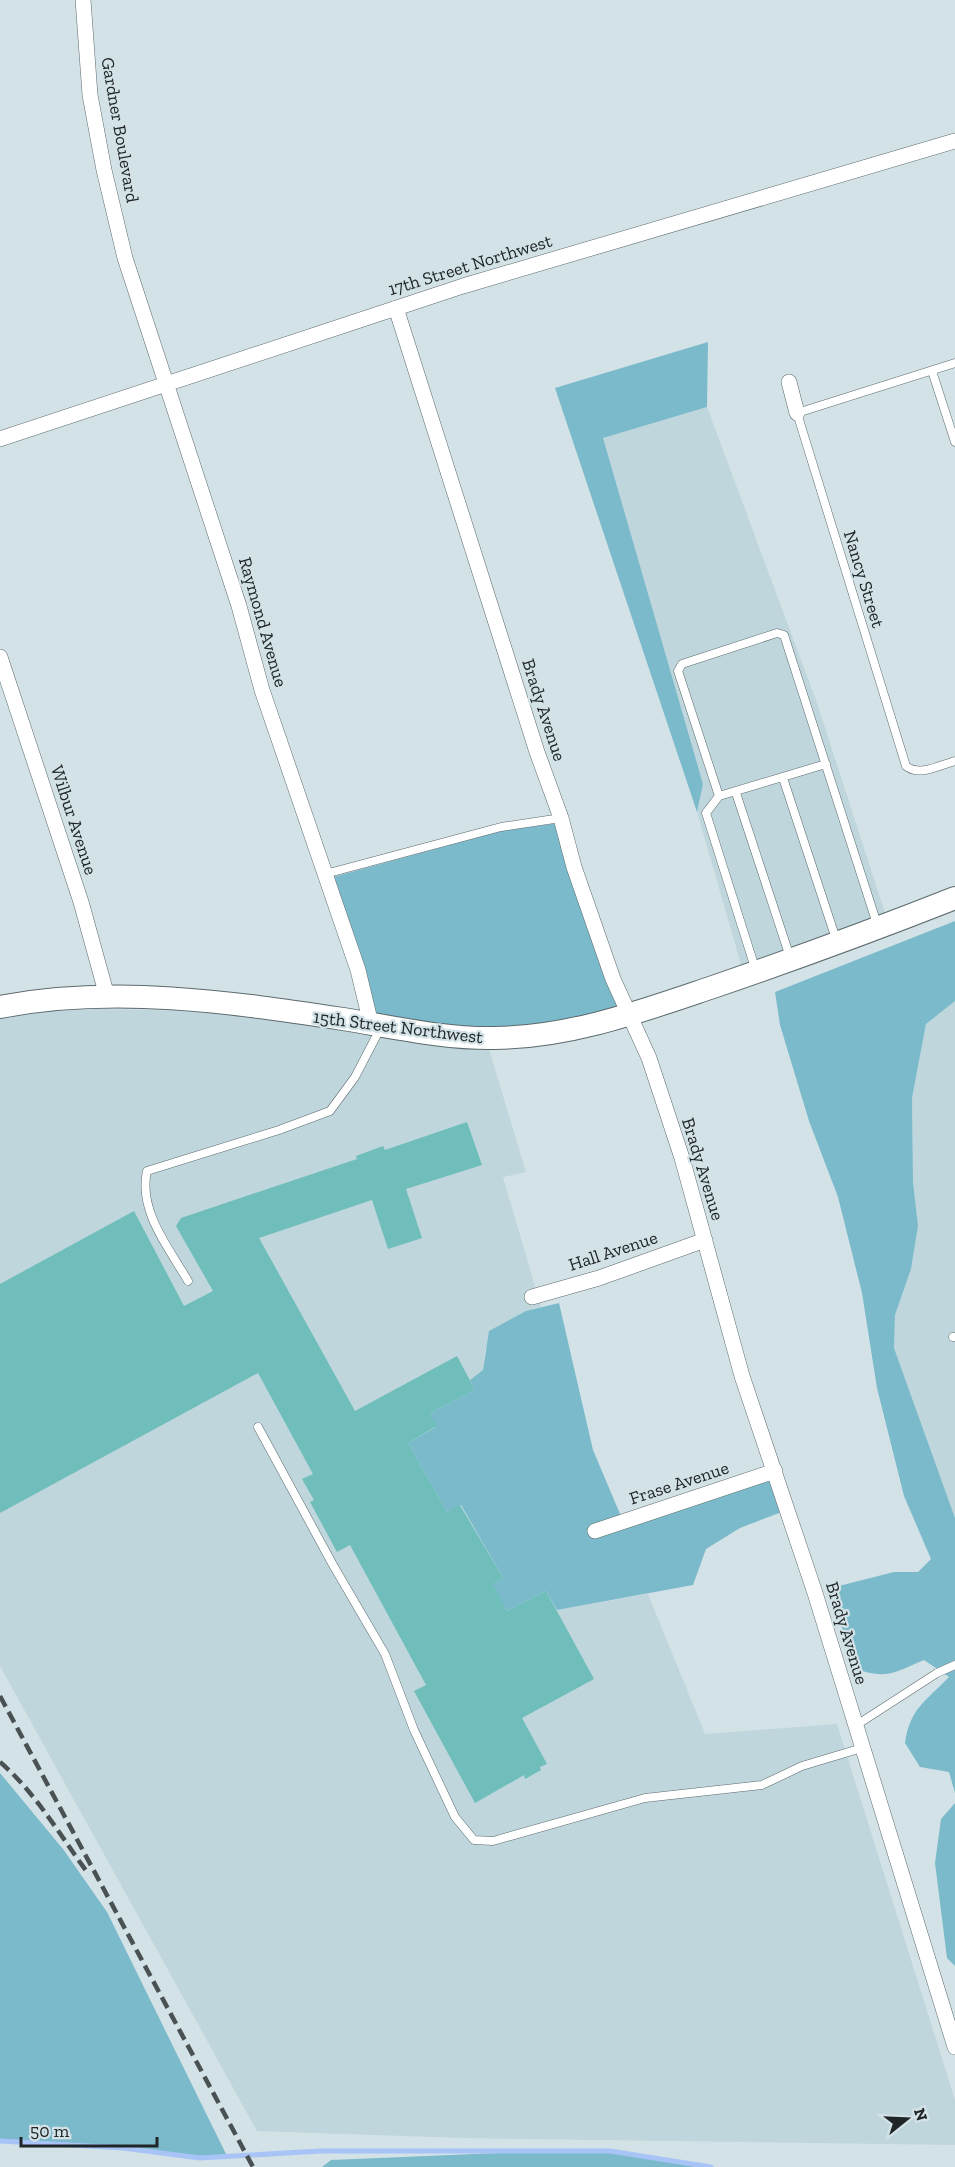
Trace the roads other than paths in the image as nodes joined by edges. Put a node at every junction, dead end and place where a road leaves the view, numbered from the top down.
1 (83, 0) edge
2 (955, 141) edge
3 (119, 231) joint
4 (396, 308) junction
5 (955, 363) edge
6 (932, 371) junction
7 (789, 382) dead end
8 (167, 383) junction
9 (797, 413) junction
10 (0, 439) edge
11 (955, 442) edge
12 (0, 657) edge
13 (955, 761) edge
14 (826, 764) junction
15 (783, 778) junction
16 (736, 793) junction
17 (719, 796) junction
18 (561, 818) junction
19 (325, 874) junction
20 (955, 898) edge
21 (879, 928) junction
22 (837, 944) junction
23 (791, 960) junction
24 (756, 973) junction
25 (107, 996) junction
26 (0, 1007) edge
27 (629, 1016) junction
28 (377, 1025) junction
29 (705, 1240) junction
30 (188, 1281) dead end
31 (532, 1297) dead end
32 (258, 1427) dead end
33 (775, 1471) junction
34 (596, 1531) dead end
35 (955, 1665) edge
36 (855, 1726) junction
37 (862, 1748) junction
38 (955, 2047) edge

1 - 3 street, Gardner Boulevard
2 - 4 street, 17th Street Northwest
3 - 8 street, Raymond Avenue
4 - 8 street, 17th Street Northwest
4 - 18 street, Brady Avenue
5 - 6 lane
6 - 9 lane
6 - 11 lane
7 - 9 street
8 - 10 street, 17th Street Northwest
8 - 19 street, Raymond Avenue
9 - 13 lane, Nancy Street
12 - 25 street, Wilbur Avenue
14 - 15 lane
14 - 17 lane
14 - 21 lane
15 - 16 lane
15 - 22 lane
16 - 17 lane
16 - 23 lane
17 - 24 lane
18 - 19 lane
18 - 27 street, Brady Avenue
19 - 28 street, Raymond Avenue
20 - 21 street, 15th Street Northwest
21 - 22 street, 15th Street Northwest
22 - 23 street, 15th Street Northwest
23 - 24 street, 15th Street Northwest
24 - 27 street, 15th Street Northwest
25 - 26 street, 15th Street Northwest
25 - 28 street, 15th Street Northwest
27 - 28 street, 15th Street Northwest
27 - 29 street, Brady Avenue
28 - 30 lane
29 - 31 street, Hall Avenue
29 - 33 street, Brady Avenue
32 - 37 lane
33 - 34 street, Frase Avenue
33 - 36 street, Brady Avenue
35 - 36 lane
36 - 37 street, Brady Avenue
37 - 38 street, Brady Avenue

